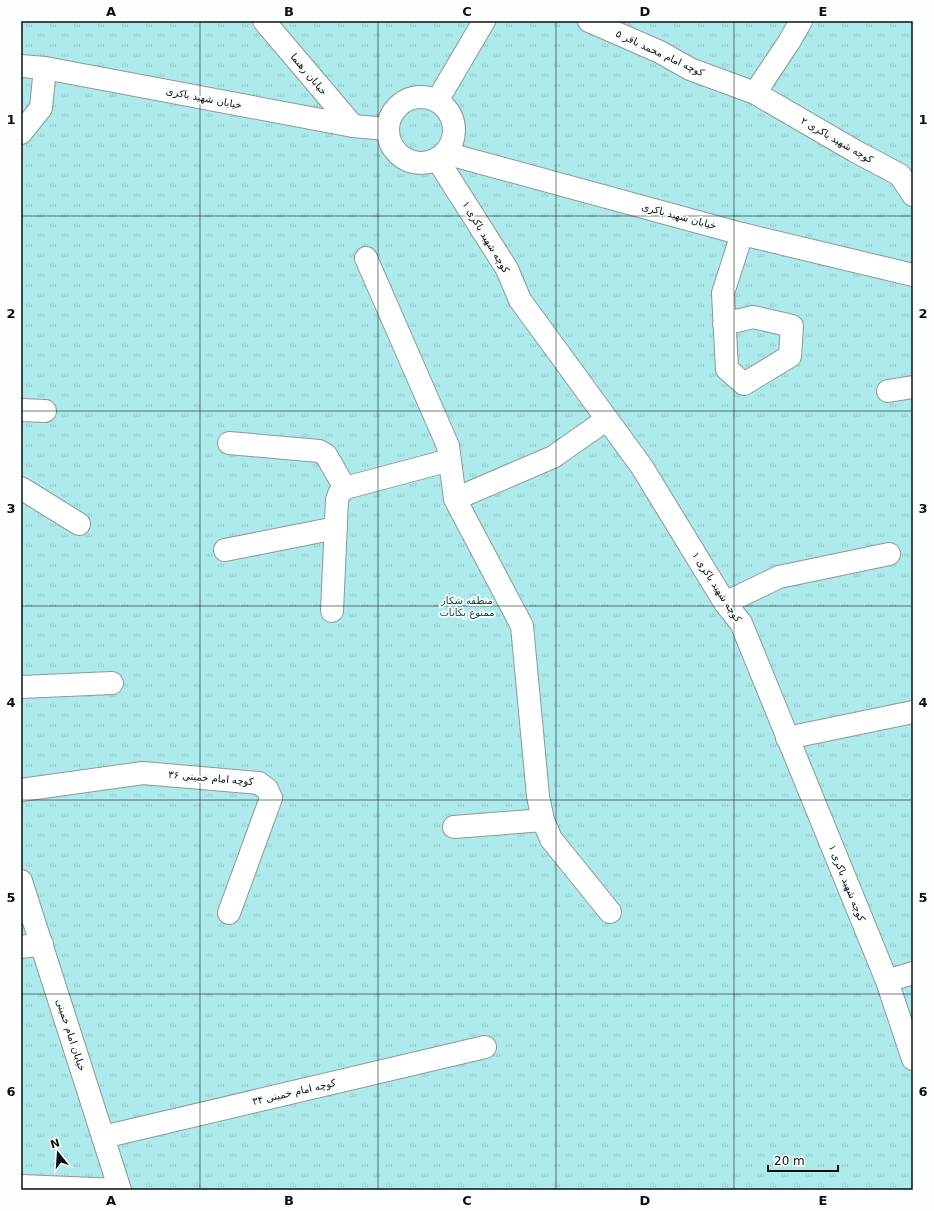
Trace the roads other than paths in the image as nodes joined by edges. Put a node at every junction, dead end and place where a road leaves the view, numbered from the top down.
1 (264, 21) edge
2 (484, 21) edge
3 (589, 21) edge
4 (801, 21) edge
5 (21, 66) edge
6 (45, 68) junction
7 (755, 92) junction
8 (437, 101) junction
9 (353, 126) junction
10 (388, 129) junction
11 (21, 134) edge
12 (441, 156) junction
13 (913, 195) edge
14 (742, 234) junction
15 (366, 258) dead end
16 (913, 275) edge
17 (724, 324) dead end
18 (913, 387) edge
19 (888, 391) dead end
20 (21, 410) edge
21 (45, 411) dead end
22 (606, 420) junction
23 (230, 443) dead end
24 (450, 460) junction
25 (21, 488) edge
26 (345, 488) junction
27 (455, 499) junction
28 (79, 524) dead end
29 (336, 528) junction
30 (225, 550) dead end
31 (889, 554) dead end
32 (725, 603) junction
33 (332, 611) dead end
34 (112, 683) dead end
35 (21, 687) edge
36 (913, 712) edge
37 (787, 738) junction
38 (21, 788) edge
39 (543, 820) junction
40 (454, 826) dead end
41 (21, 881) edge
42 (610, 912) dead end
43 (229, 913) dead end
44 (31, 945) edge
45 (913, 973) edge
46 (887, 981) junction
47 (485, 1046) dead end
48 (913, 1059) edge
49 (103, 1137) junction
50 (21, 1186) edge
51 (120, 1190) edge

1 - 9 street, خیابان رهنما
2 - 8 street
3 - 7 street, کوچه امام محمد باقر ۵
4 - 7 street
5 - 6 street, خیابان شهید باکری
6 - 9 street, خیابان شهید باکری
6 - 11 street
7 - 13 street, کوچه شهید باکری ۲
8 - 10 street
8 - 12 street
9 - 10 street, خیابان شهید باکری
10 - 12 street
12 - 14 street, خیابان شهید باکری
12 - 22 street, کوچه شهید باکری ۱
14 - 16 street, خیابان شهید باکری
14 - 17 street
15 - 24 street
18 - 19 street
20 - 21 street
22 - 27 street
22 - 32 street, کوچه شهید باکری ۱
23 - 26 street
24 - 26 street
24 - 27 street
25 - 28 street
26 - 29 street
27 - 39 street
29 - 30 street
29 - 33 street
31 - 32 street
32 - 37 street, کوچه شهید باکری ۱
34 - 35 street
36 - 37 street
37 - 46 street, کوچه شهید باکری ۱
38 - 43 street, کوچه امام خمینی ۳۶
39 - 40 street
39 - 42 street
41 - 44 street, خیابان امام خمینی
44 - 49 street, خیابان امام خمینی
45 - 46 street
46 - 48 street, کوچه شهید باکری ۱
47 - 49 street, کوچه امام خمینی ۳۴
49 - 51 street, خیابان امام خمینی
50 - 51 street

